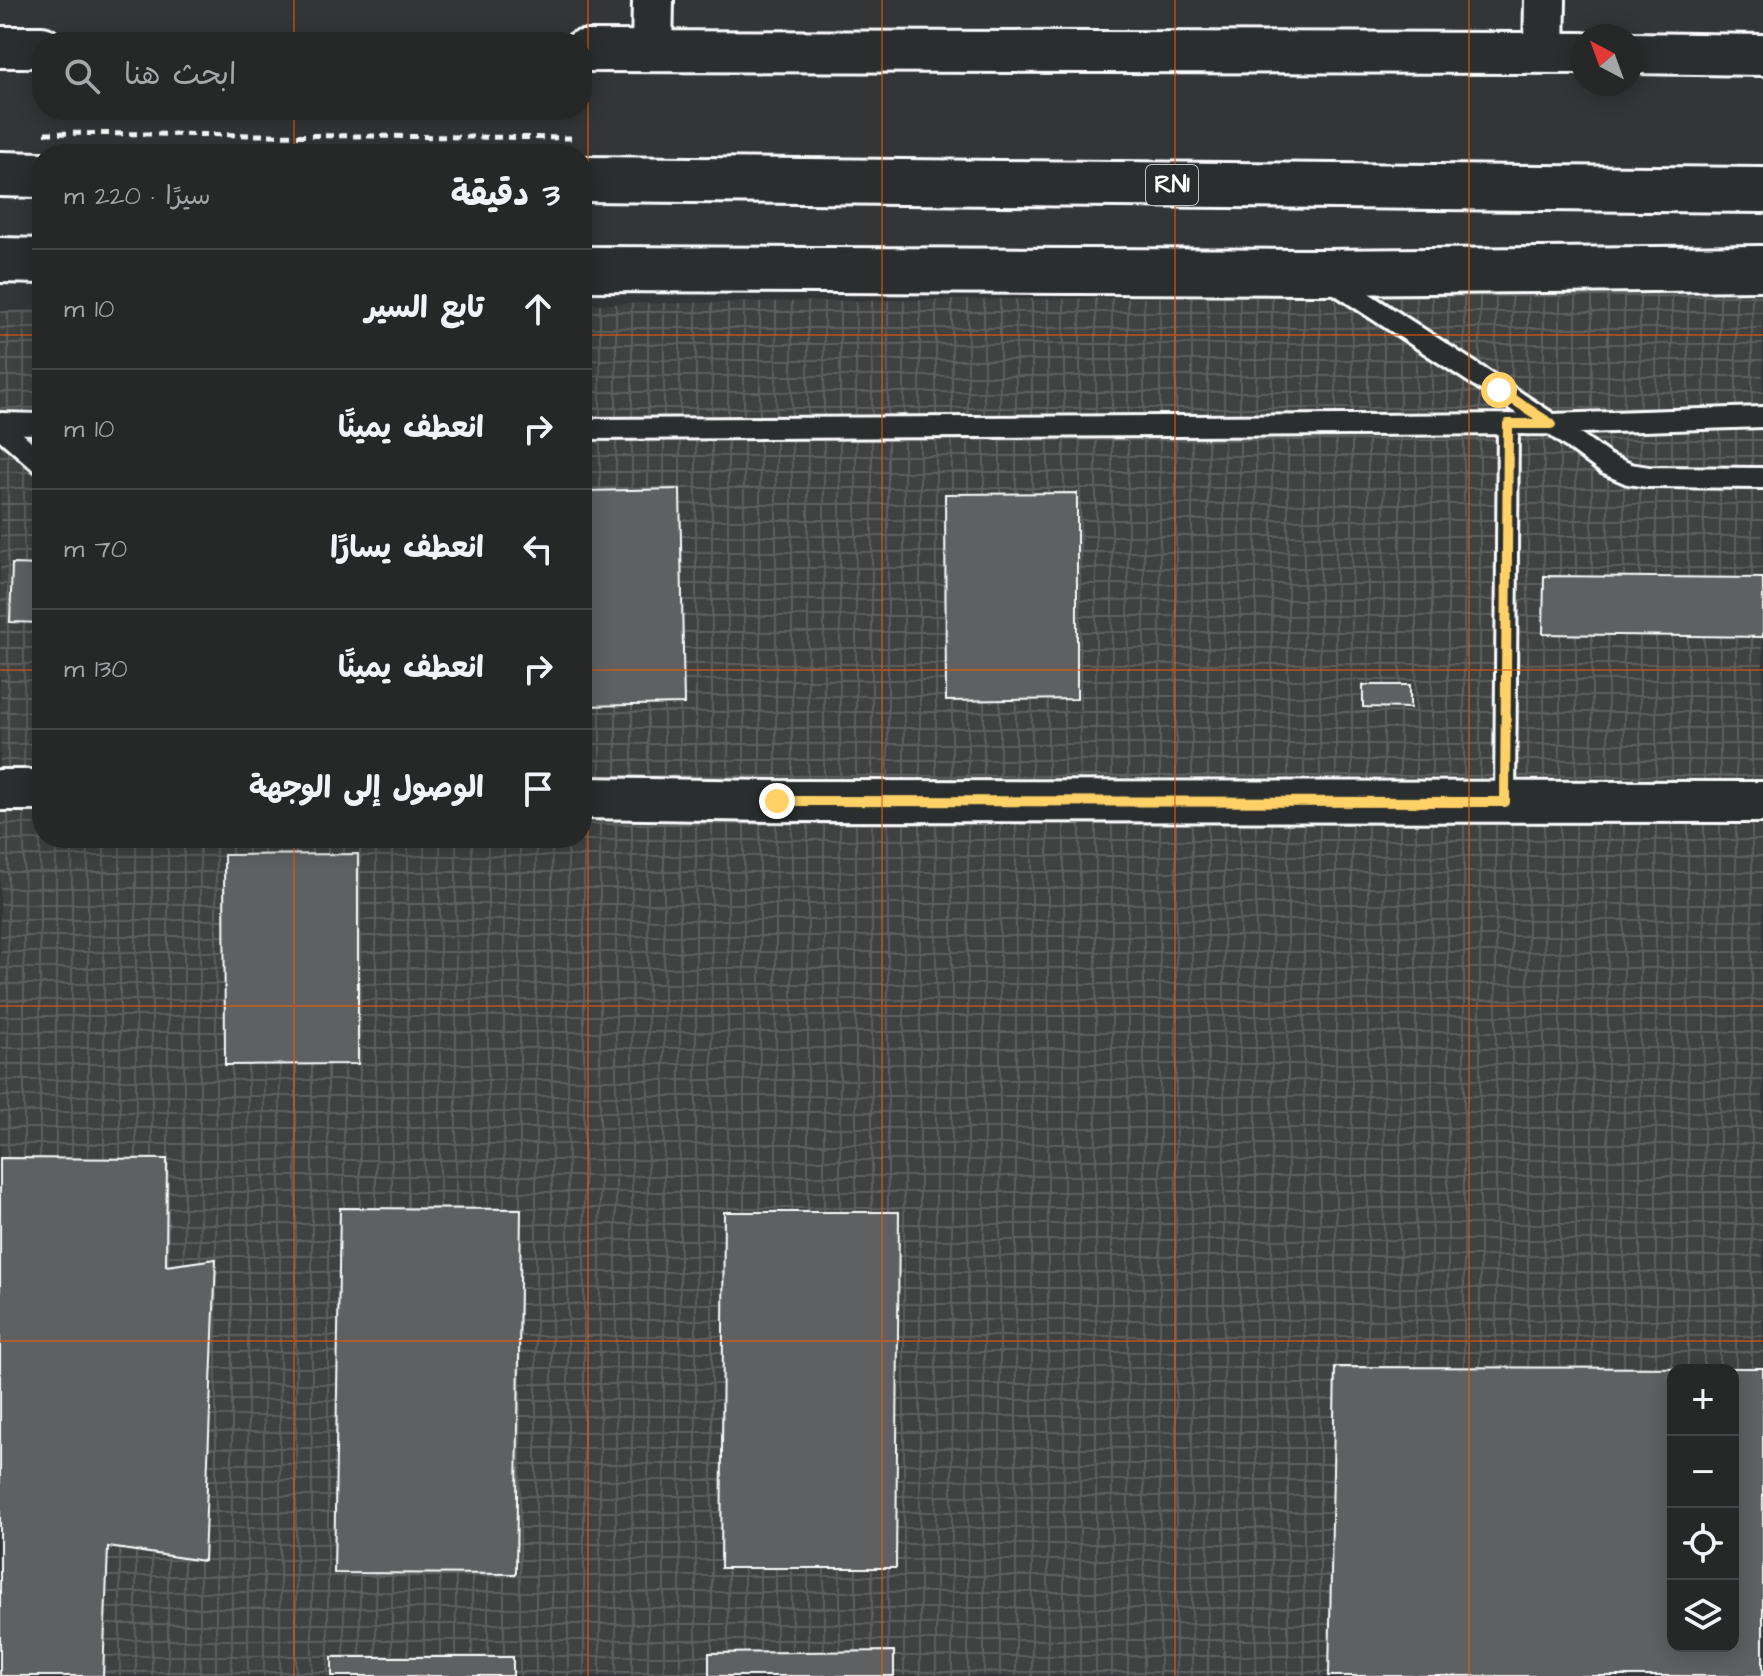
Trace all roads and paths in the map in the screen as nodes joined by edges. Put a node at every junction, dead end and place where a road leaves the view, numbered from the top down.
1 (653, 0) edge
2 (1545, 0) edge
3 (0, 47) edge
4 (32, 47) edge
5 (592, 51) edge
6 (652, 51) junction
7 (1544, 52) junction
8 (1571, 53) edge
9 (1643, 53) edge
10 (1763, 55) edge
11 (0, 174) edge
12 (32, 175) edge
13 (592, 179) edge
14 (1763, 190) edge
15 (0, 260) edge
16 (32, 261) edge
17 (1763, 268) edge
18 (592, 269) edge
19 (1319, 272) junction
20 (1763, 417) edge
21 (32, 424) edge
22 (1508, 424) junction
23 (1551, 424) junction
24 (0, 425) edge
25 (592, 429) edge
26 (32, 455) edge
27 (1763, 478) edge
28 (0, 790) edge
29 (32, 790) edge
30 (592, 798) edge
31 (1505, 802) junction
32 (1763, 802) edge

1 - 6 street
2 - 7 street
3 - 4 street
5 - 6 street
6 - 7 street
7 - 8 street
9 - 10 street
11 - 12 highway
13 - 14 highway, RN1
15 - 16 highway
17 - 19 highway
18 - 19 highway
19 - 23 lane
20 - 23 lane
21 - 24 lane
22 - 23 lane
22 - 25 lane
22 - 31 lane
23 - 27 lane
24 - 26 lane
28 - 29 street
30 - 31 street
31 - 32 street

